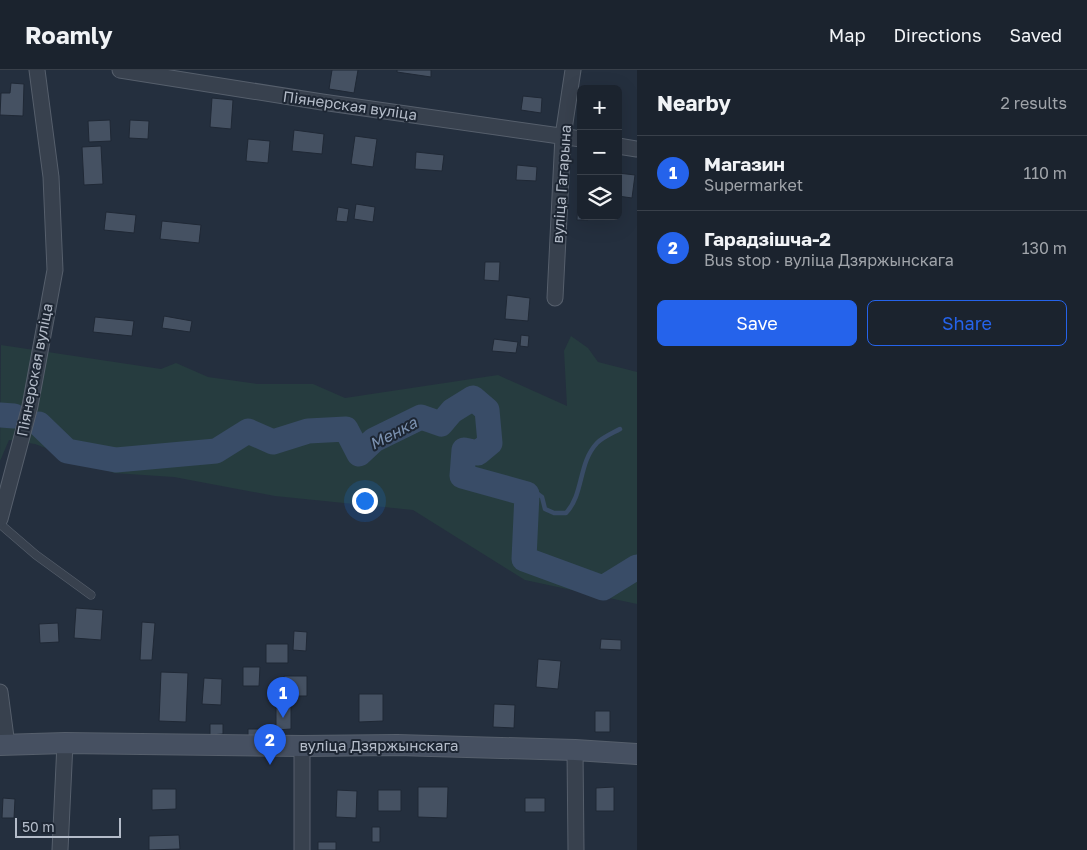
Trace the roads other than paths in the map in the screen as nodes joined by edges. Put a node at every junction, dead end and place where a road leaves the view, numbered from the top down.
1 (37, 70) edge
2 (120, 70) edge
3 (573, 70) edge
4 (563, 136) junction
5 (577, 138) edge
6 (622, 147) edge
7 (637, 149) edge
8 (556, 298) dead end
9 (0, 518) edge
10 (0, 524) edge
11 (91, 595) dead end
12 (0, 692) edge
13 (65, 743) junction
14 (4, 745) edge
15 (302, 746) junction
16 (575, 750) junction
17 (637, 754) edge
18 (60, 850) edge
19 (302, 850) edge
20 (576, 850) edge

1 - 9 street, Піянерская вуліца
2 - 4 street, Піянерская вуліца
3 - 4 street, вуліца Гагарына
4 - 5 street, Піянерская вуліца
4 - 8 street, вуліца Гагарына
6 - 7 street
10 - 11 lane
12 - 14 street
13 - 14 street, вуліца Дзяржынскага
13 - 15 street, вуліца Дзяржынскага
13 - 18 street
15 - 16 street, вуліца Дзяржынскага
15 - 19 street
16 - 17 street, вуліца Дзяржынскага
16 - 20 street

